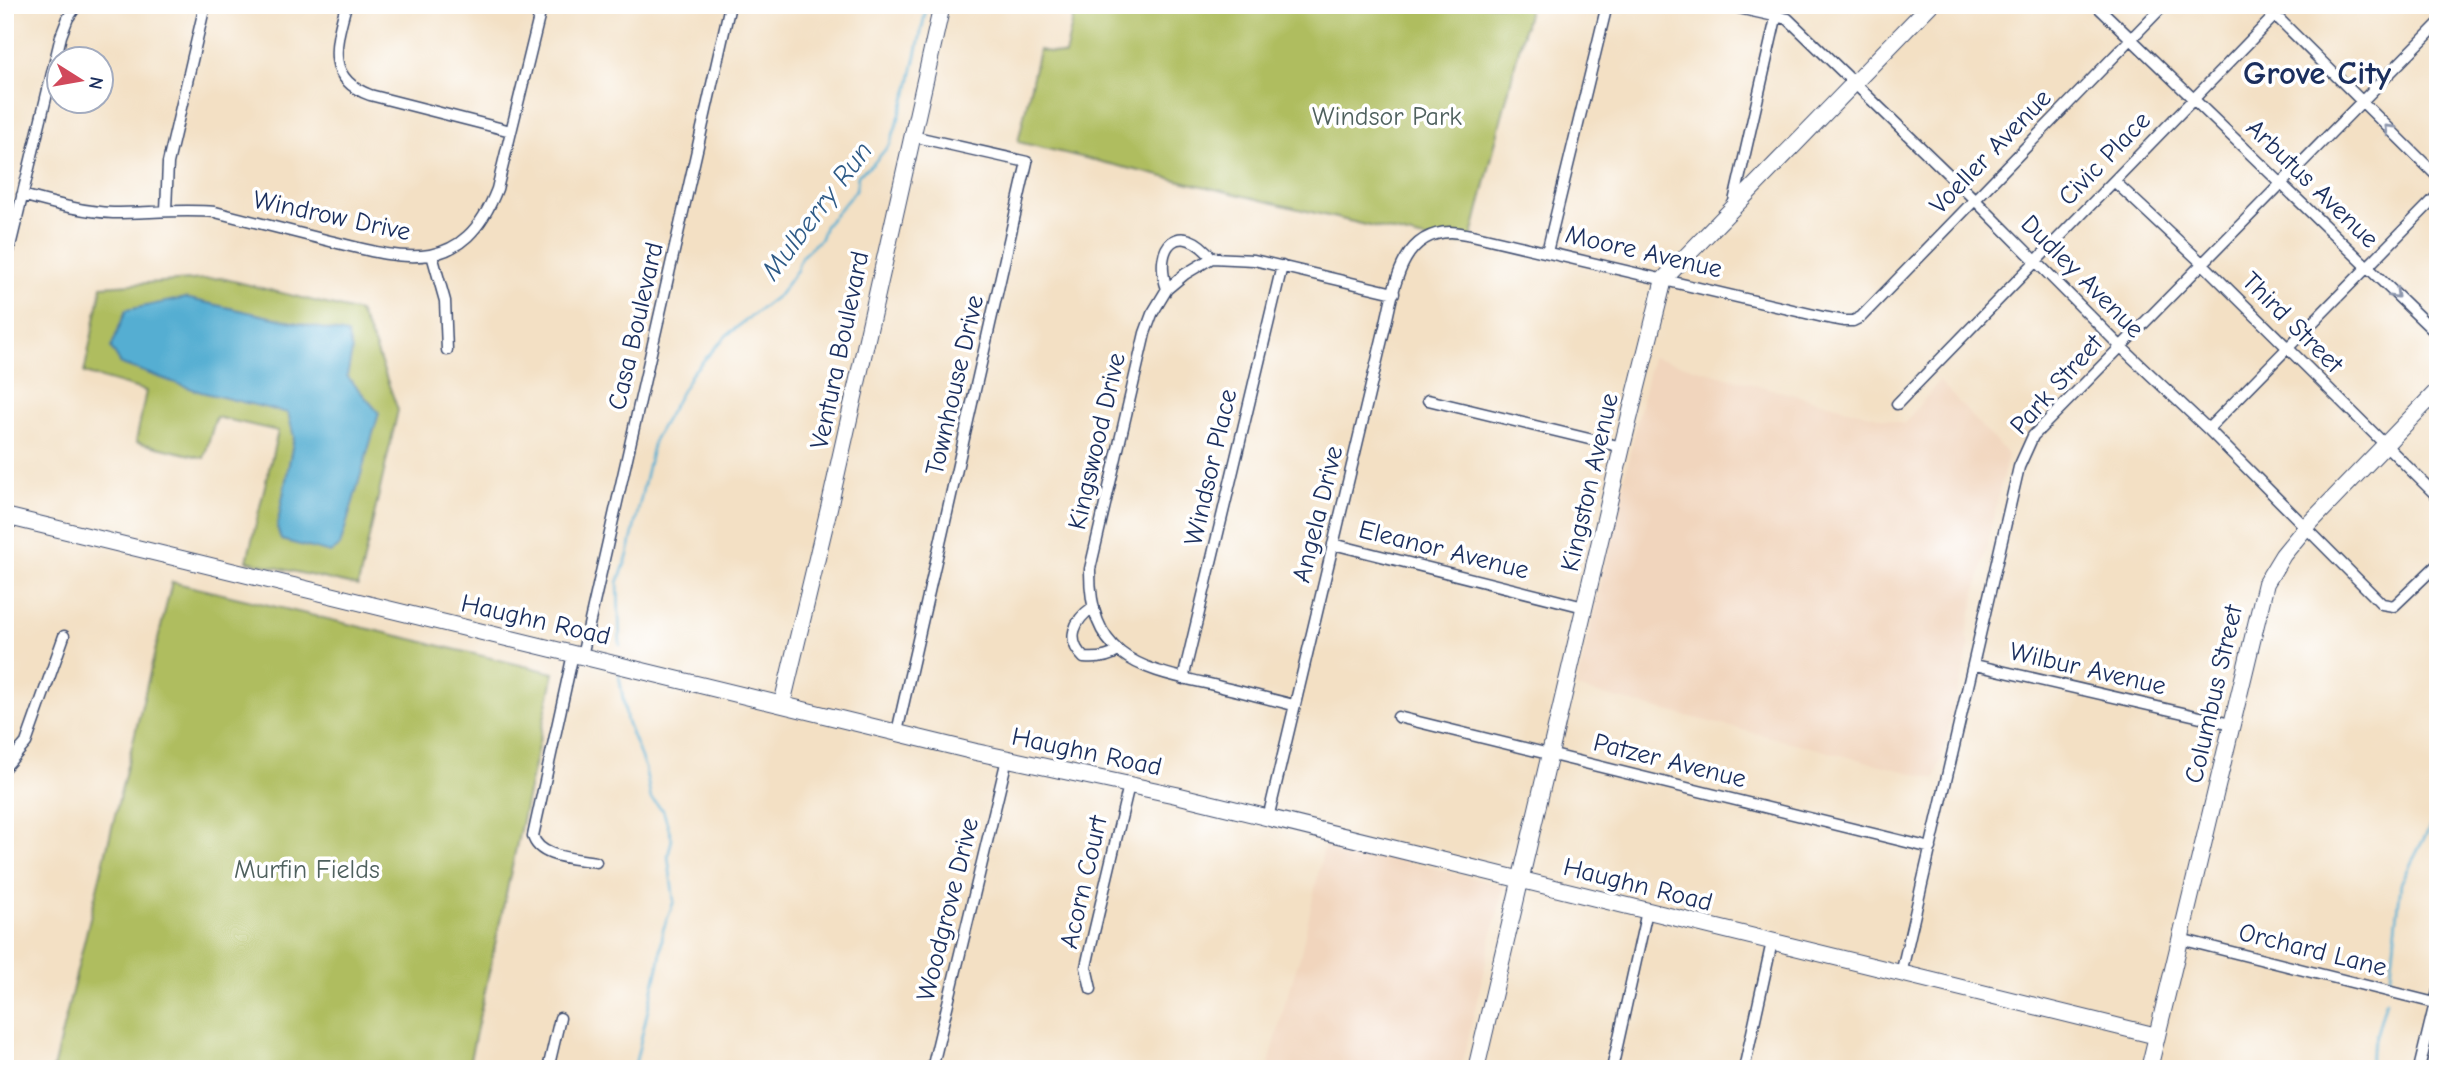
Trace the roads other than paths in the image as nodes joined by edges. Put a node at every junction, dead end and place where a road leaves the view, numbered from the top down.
1 (77, 5) edge
2 (205, 5) edge
3 (542, 5) edge
4 (730, 5) edge
5 (942, 5) edge
6 (1607, 5) edge
7 (1725, 5) edge
8 (1779, 5) edge
9 (1930, 5) edge
10 (2096, 5) edge
11 (2164, 5) edge
12 (345, 7) edge
13 (2278, 9) edge
14 (1777, 17) junction
15 (2438, 24) edge
16 (2131, 39) junction
17 (1853, 84) junction
18 (2194, 99) junction
19 (2361, 102) junction
20 (511, 131) junction
21 (912, 136) junction
22 (2438, 177) edge
23 (2114, 181) junction
24 (2281, 183) junction
25 (22, 195) junction
26 (2438, 195) edge
27 (1975, 200) junction
28 (1732, 208) junction
29 (166, 211) junction
30 (1433, 236) joint
31 (1547, 252) junction
32 (432, 255) junction
33 (1212, 258) junction
34 (2035, 261) junction
35 (2202, 263) junction
36 (1282, 266) junction
37 (5, 267) edge
38 (2367, 267) junction
39 (1664, 279) junction
40 (1167, 289) junction
41 (1394, 293) junction
42 (1845, 321) joint
43 (2438, 335) edge
44 (2120, 346) junction
45 (2287, 348) junction
46 (447, 350) dead end
47 (2438, 390) edge
48 (1428, 400) dead end
49 (1898, 404) dead end
50 (2208, 429) junction
51 (2385, 445) junction
52 (1622, 447) junction
53 (2438, 497) edge
54 (5, 516) edge
55 (2306, 527) junction
56 (1333, 544) junction
57 (2438, 564) edge
58 (1093, 607) junction
59 (1584, 607) junction
60 (64, 636) dead end
61 (1118, 651) junction
62 (577, 655) junction
63 (1975, 665) junction
64 (1183, 678) junction
65 (782, 705) junction
66 (1294, 705) junction
67 (1398, 717) dead end
68 (2231, 724) junction
69 (897, 733) junction
70 (1550, 754) junction
71 (1007, 759) junction
72 (5, 767) edge
73 (1129, 785) junction
74 (1268, 818) junction
75 (1931, 848) junction
76 (596, 862) dead end
77 (1520, 880) junction
78 (1647, 911) junction
79 (2180, 939) junction
80 (1772, 942) junction
81 (1901, 974) junction
82 (1091, 989) dead end
83 (2438, 991) edge
84 (2435, 1003) junction
85 (560, 1018) dead end
86 (2157, 1036) junction
87 (548, 1069) edge
88 (932, 1069) edge
89 (1476, 1069) edge
90 (1612, 1069) edge
91 (1744, 1069) edge
92 (2149, 1069) edge
93 (2419, 1069) edge

1 - 25 street
2 - 29 street
3 - 20 street, Windrow Drive
4 - 62 street, Casa Boulevard
5 - 21 street, Ventura Boulevard
6 - 31 street
7 - 14 street, Dudley Avenue
8 - 14 street
9 - 17 street, Kingston Avenue
10 - 16 street, Arbutus Avenue
11 - 16 street, Voeller Avenue
12 - 20 street
13 - 18 street, Civic Place
13 - 19 street
14 - 17 street, Dudley Avenue
14 - 28 street
15 - 19 street, Park Street
16 - 18 street, Arbutus Avenue
16 - 27 street, Voeller Avenue
17 - 27 street, Dudley Avenue
17 - 28 street, Kingston Avenue
18 - 23 street, Civic Place
18 - 24 street, Arbutus Avenue
22 -> 19 street
19 - 24 street, Park Street
20 - 32 street, Windrow Drive
21 - 65 street, Ventura Boulevard
21 - 69 street, Townhouse Drive
23 - 34 street, Civic Place
23 - 35 street, Third Street
24 - 35 street, Park Street
24 - 38 street, Arbutus Avenue
25 - 29 street, Windrow Drive
25 - 37 street
26 - 38 street
27 - 34 street, Dudley Avenue
27 - 42 street, Voeller Avenue
28 - 39 street, Kingston Avenue
29 - 32 street, Windrow Drive
30 - 31 street, Moore Avenue
30 - 41 street, Angela Drive
31 - 39 street, Moore Avenue
32 - 46 street
33 - 36 street
33 - 40 street, Kingswood Drive
33 - 40 street
34 - 44 street, Dudley Avenue
34 - 49 street, Civic Place
35 - 44 street, Park Street
35 - 45 street, Third Street
36 - 41 street
36 - 64 street, Windsor Place
38 -> 43 street, Arbutus Avenue
38 - 45 street
39 - 42 street, Moore Avenue
39 - 52 street, Kingston Avenue
40 - 58 street, Kingswood Drive
41 - 56 street, Angela Drive
44 - 50 street, Dudley Avenue
44 - 63 street, Park Street
45 - 50 street
45 - 51 street, Third Street
47 - 51 street, Columbus Street
48 - 52 street
50 - 55 street, Dudley Avenue
51 - 53 street, Third Street
51 - 55 street, Columbus Street
52 - 59 street, Kingston Avenue
54 - 62 street, Haughn Road
55 - 57 street, Dudley Avenue
55 - 68 street, Columbus Street
56 - 59 street, Eleanor Avenue
56 - 66 street, Angela Drive
58 - 61 street, Kingswood Drive
58 - 61 street
59 - 70 street, Kingston Avenue
60 - 72 street
61 - 64 street, Kingswood Drive
62 - 65 street, Haughn Road
62 - 76 street, Casa Boulevard
63 - 68 street, Wilbur Avenue
63 - 75 street, Park Street
64 - 66 street, Kingswood Drive
65 - 69 street, Haughn Road
66 - 74 street, Angela Drive
67 - 70 street, Patzer Avenue
68 - 79 street, Columbus Street
69 - 71 street, Haughn Road
70 - 75 street, Patzer Avenue
70 - 77 street, Kingston Avenue
71 - 73 street, Haughn Road
71 - 88 street, Woodgrove Drive
73 - 74 street, Haughn Road
73 - 82 street, Acorn Court
74 - 77 street, Haughn Road
75 - 81 street, Park Street
77 - 78 street, Haughn Road
77 - 89 street, Kingston Avenue
78 - 80 street, Haughn Road
78 - 90 street
79 - 84 street, Orchard Lane
79 - 86 street, Columbus Street
80 - 81 street, Haughn Road
80 - 91 street
81 - 86 street, Haughn Road
83 - 84 street
84 - 93 street
85 - 87 street
86 - 92 street, Columbus Street

